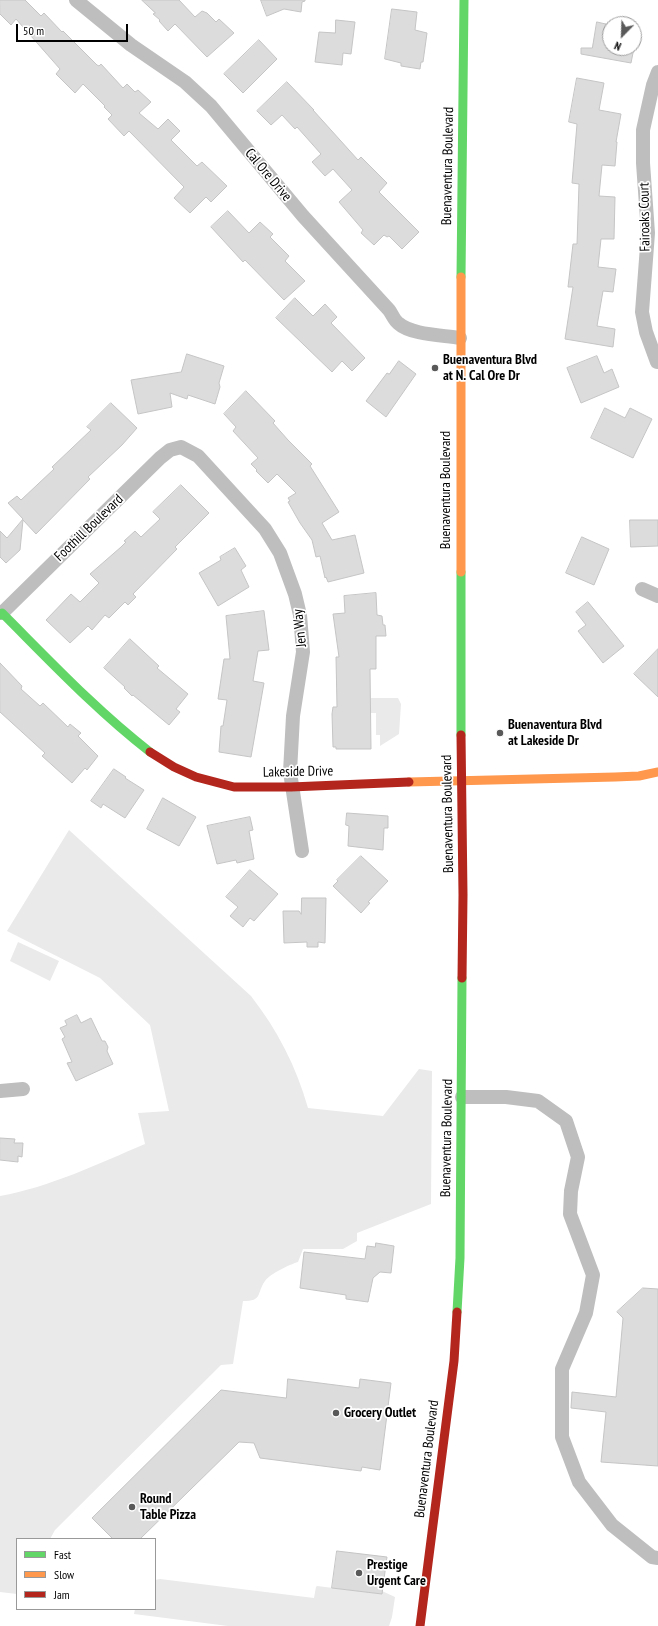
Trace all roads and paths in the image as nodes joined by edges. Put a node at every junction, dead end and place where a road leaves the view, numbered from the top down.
1 (76, 0) edge
2 (464, 0) edge
3 (658, 72) edge
4 (653, 233) edge
5 (460, 338) junction
6 (657, 362) dead end
7 (181, 447) joint
8 (642, 589) dead end
9 (658, 596) edge
10 (1, 614) edge
11 (658, 772) edge
12 (461, 780) junction
13 (291, 787) junction
14 (302, 851) dead end
15 (22, 1089) dead end
16 (0, 1092) edge
17 (462, 1097) junction
18 (658, 1558) edge
19 (420, 1626) edge

1 - 5 street, Cal Ore Drive
2 - 5 main road, Buenaventura Boulevard
3 - 4 street, Fairoaks Court
4 - 6 street, Fairoaks Court
5 - 12 main road, Buenaventura Boulevard
7 - 10 street, Foothill Boulevard
7 - 13 street, Jen Way
8 - 9 street
10 - 13 main road, Lakeside Drive
11 - 12 main road, Lakeside Drive
12 - 13 main road, Lakeside Drive
12 - 17 main road, Buenaventura Boulevard
13 - 14 street, Jen Way
15 - 16 street
17 - 18 street
17 - 19 main road, Buenaventura Boulevard

